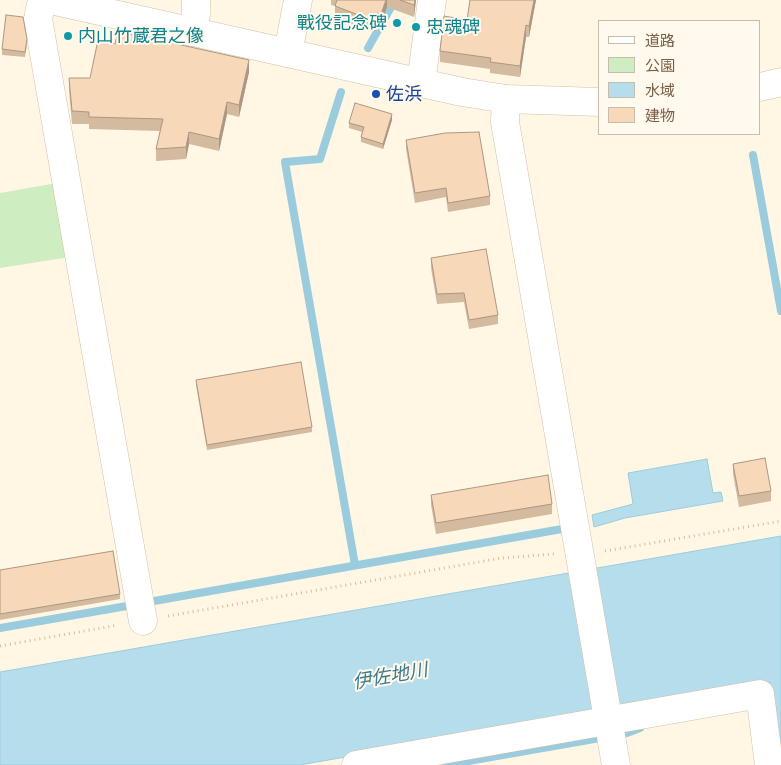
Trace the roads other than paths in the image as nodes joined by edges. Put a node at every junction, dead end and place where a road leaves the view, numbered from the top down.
1 (196, 0) edge
2 (298, 0) edge
3 (432, 0) edge
4 (56, 1) edge
5 (192, 32) junction
6 (288, 53) junction
7 (781, 82) edge
8 (421, 83) junction
9 (761, 87) edge
10 (506, 99) junction
11 (598, 102) edge
12 (143, 620) road end
13 (608, 717) junction
14 (356, 765) edge
15 (616, 765) edge
16 (769, 765) edge

1 - 5 street
2 - 6 street
3 - 8 street
4 - 5 street
4 - 12 street
5 - 6 street
6 - 8 street
7 - 9 street
8 - 10 street
10 - 11 street
10 - 13 street
13 - 14 street
13 - 15 street
13 - 16 street

